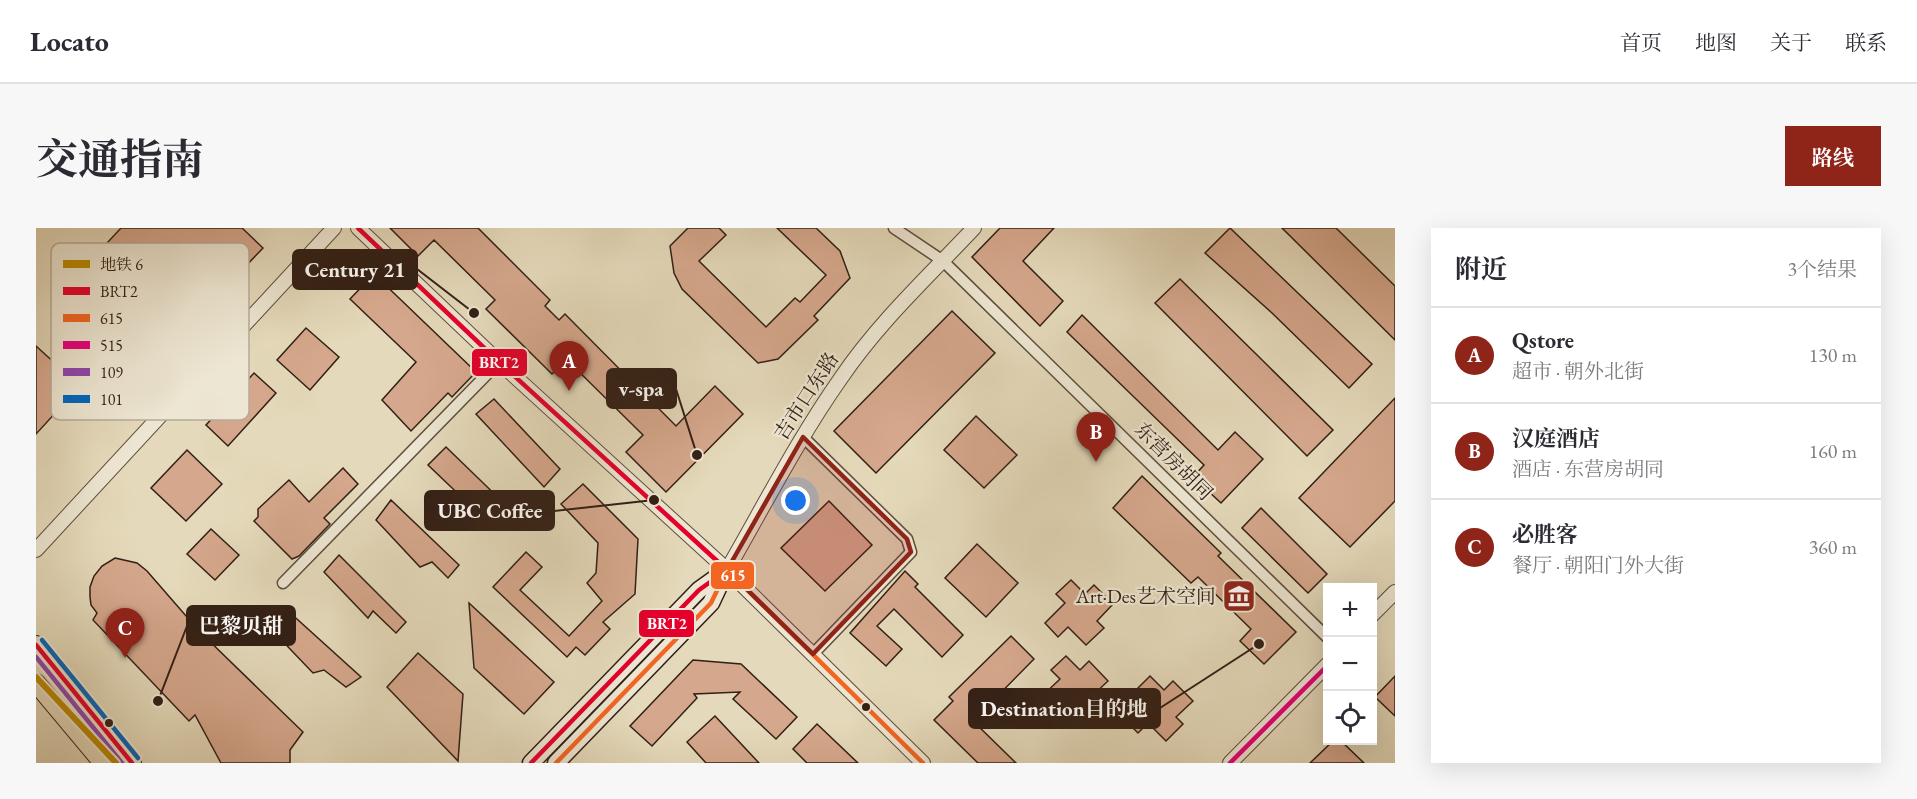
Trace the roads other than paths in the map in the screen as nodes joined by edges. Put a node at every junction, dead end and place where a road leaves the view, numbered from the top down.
1 (334, 228) edge
2 (358, 228) edge
3 (894, 228) edge
4 (974, 228) edge
5 (943, 261) junction
6 (249, 320) edge
7 (499, 362) junction
8 (156, 420) edge
9 (803, 437) junction
10 (36, 550) edge
11 (726, 570) junction
12 (283, 583) dead end
13 (1395, 592) edge
14 (1377, 610) edge
15 (1327, 637) edge
16 (36, 645) edge
17 (813, 654) junction
18 (1323, 669) edge
19 (36, 683) edge
20 (919, 762) edge
21 (103, 763) edge
22 (132, 763) edge
23 (531, 763) edge
24 (556, 763) edge
25 (1230, 763) edge

1 - 6 street
2 - 7 street
3 - 5 street, 东营房胡同
4 - 5 street, 吉市口东路
5 - 9 street, 吉市口东路
5 - 15 street, 东营房胡同
7 - 11 street
7 - 12 street
8 - 10 street
9 - 11 street, 吉市口东路
9 - 17 street
11 - 17 street
11 - 23 main road, 吉市口东路
11 - 24 main road, 吉市口东路
13 - 14 street
16 - 22 highway
17 - 20 street
18 - 25 street
19 - 21 highway

